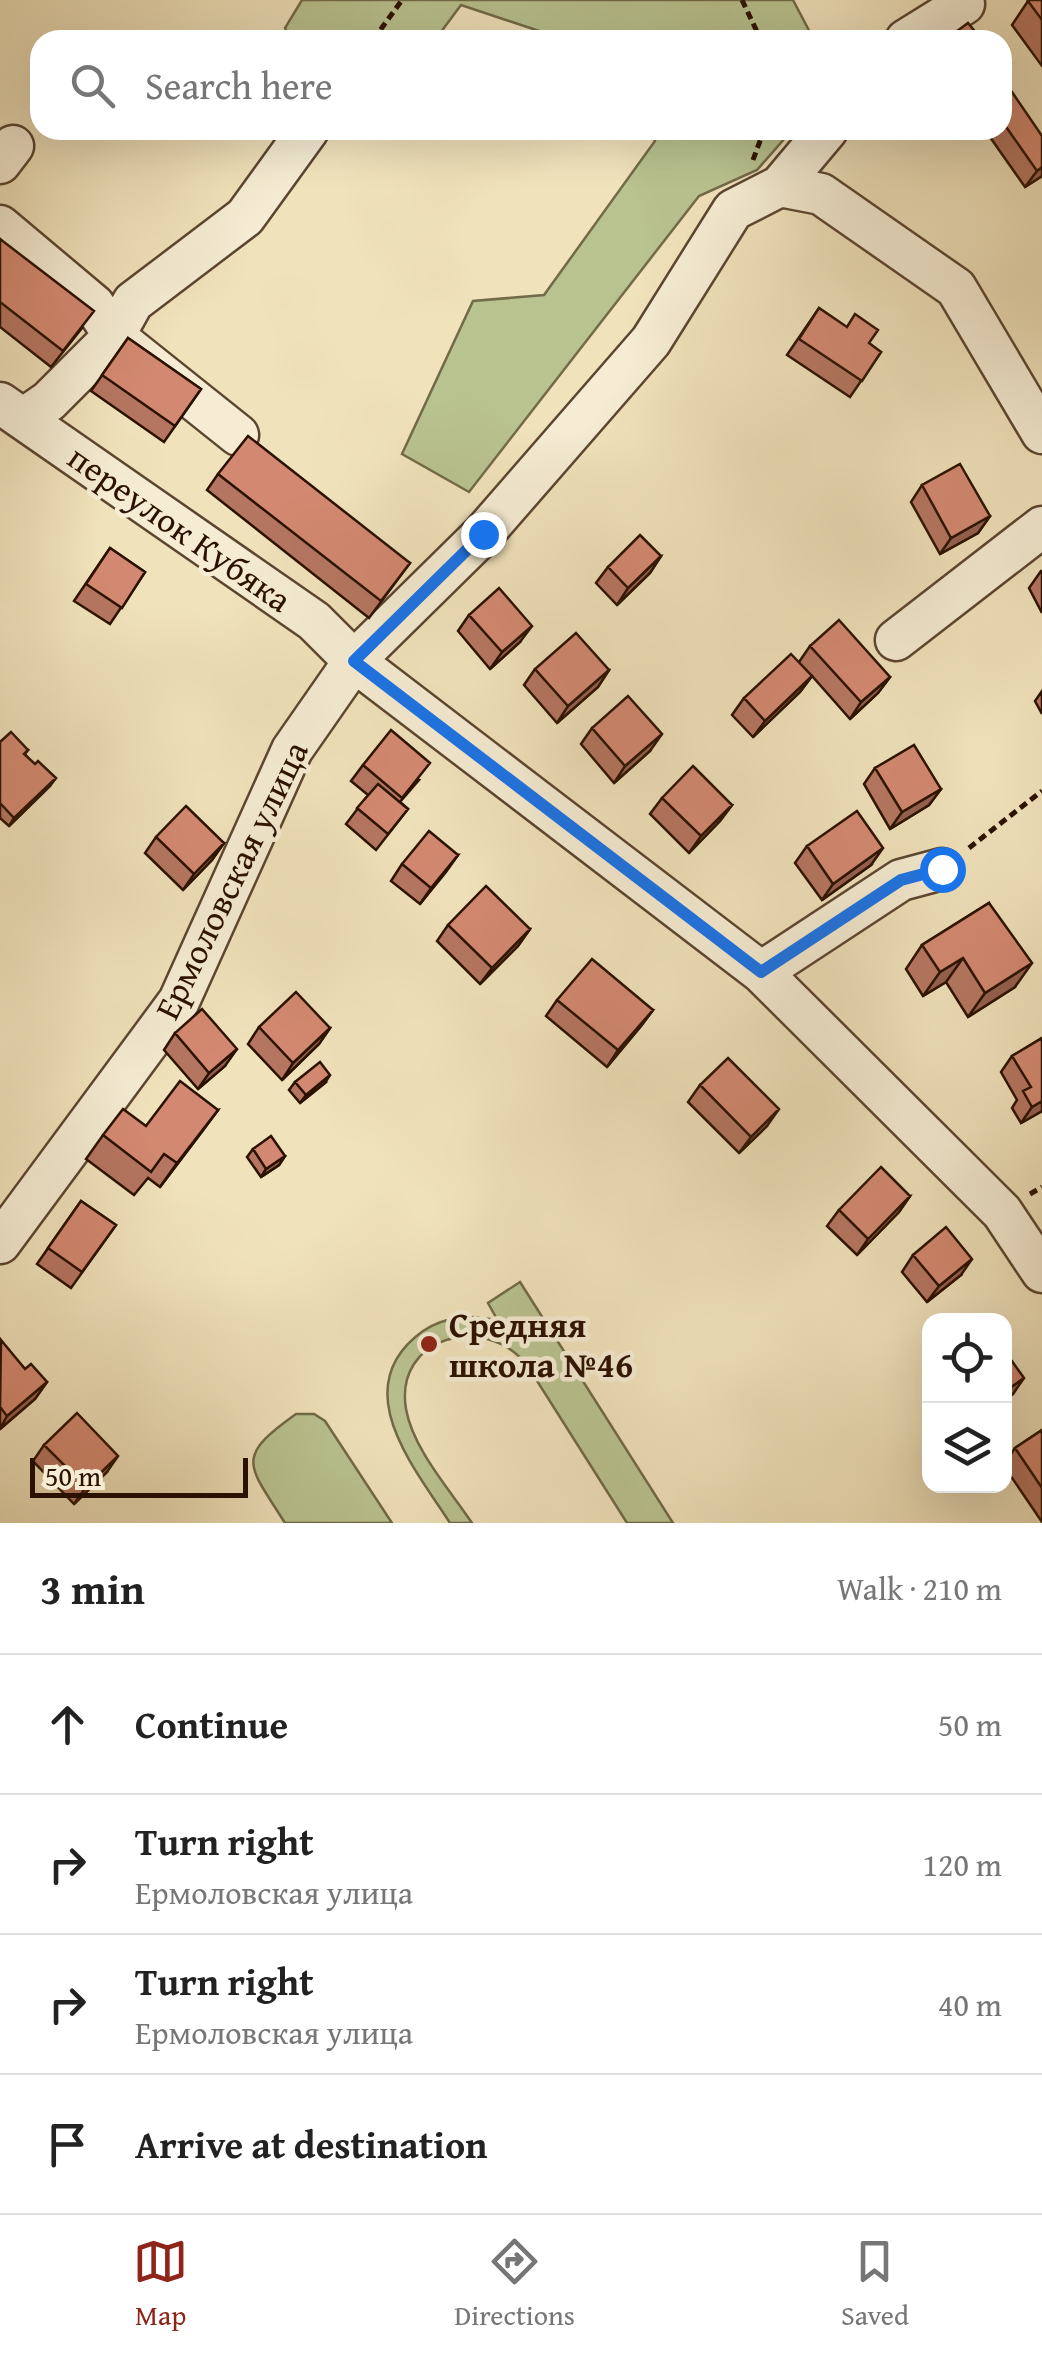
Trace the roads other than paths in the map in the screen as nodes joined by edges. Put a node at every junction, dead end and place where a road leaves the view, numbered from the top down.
1 (964, 4) dead end
2 (922, 30) edge
3 (301, 140) edge
4 (819, 140) edge
5 (780, 186) junction
6 (0, 226) edge
7 (114, 336) junction
8 (12, 411) edge
9 (1042, 433) edge
10 (238, 435) dead end
11 (1042, 527) edge
12 (896, 640) dead end
13 (354, 661) junction
14 (942, 869) road end
15 (761, 972) junction
16 (0, 1244) edge
17 (1042, 1272) edge

1 - 2 street
3 - 7 street
4 - 5 street
5 - 9 street
5 - 13 street, Ермоловская улица
6 - 7 street
7 - 8 street
7 - 10 street
8 - 13 street, переулок Кубяка
11 - 12 street
13 - 15 street
13 - 16 street, Ермоловская улица
14 - 15 street
15 - 17 street

